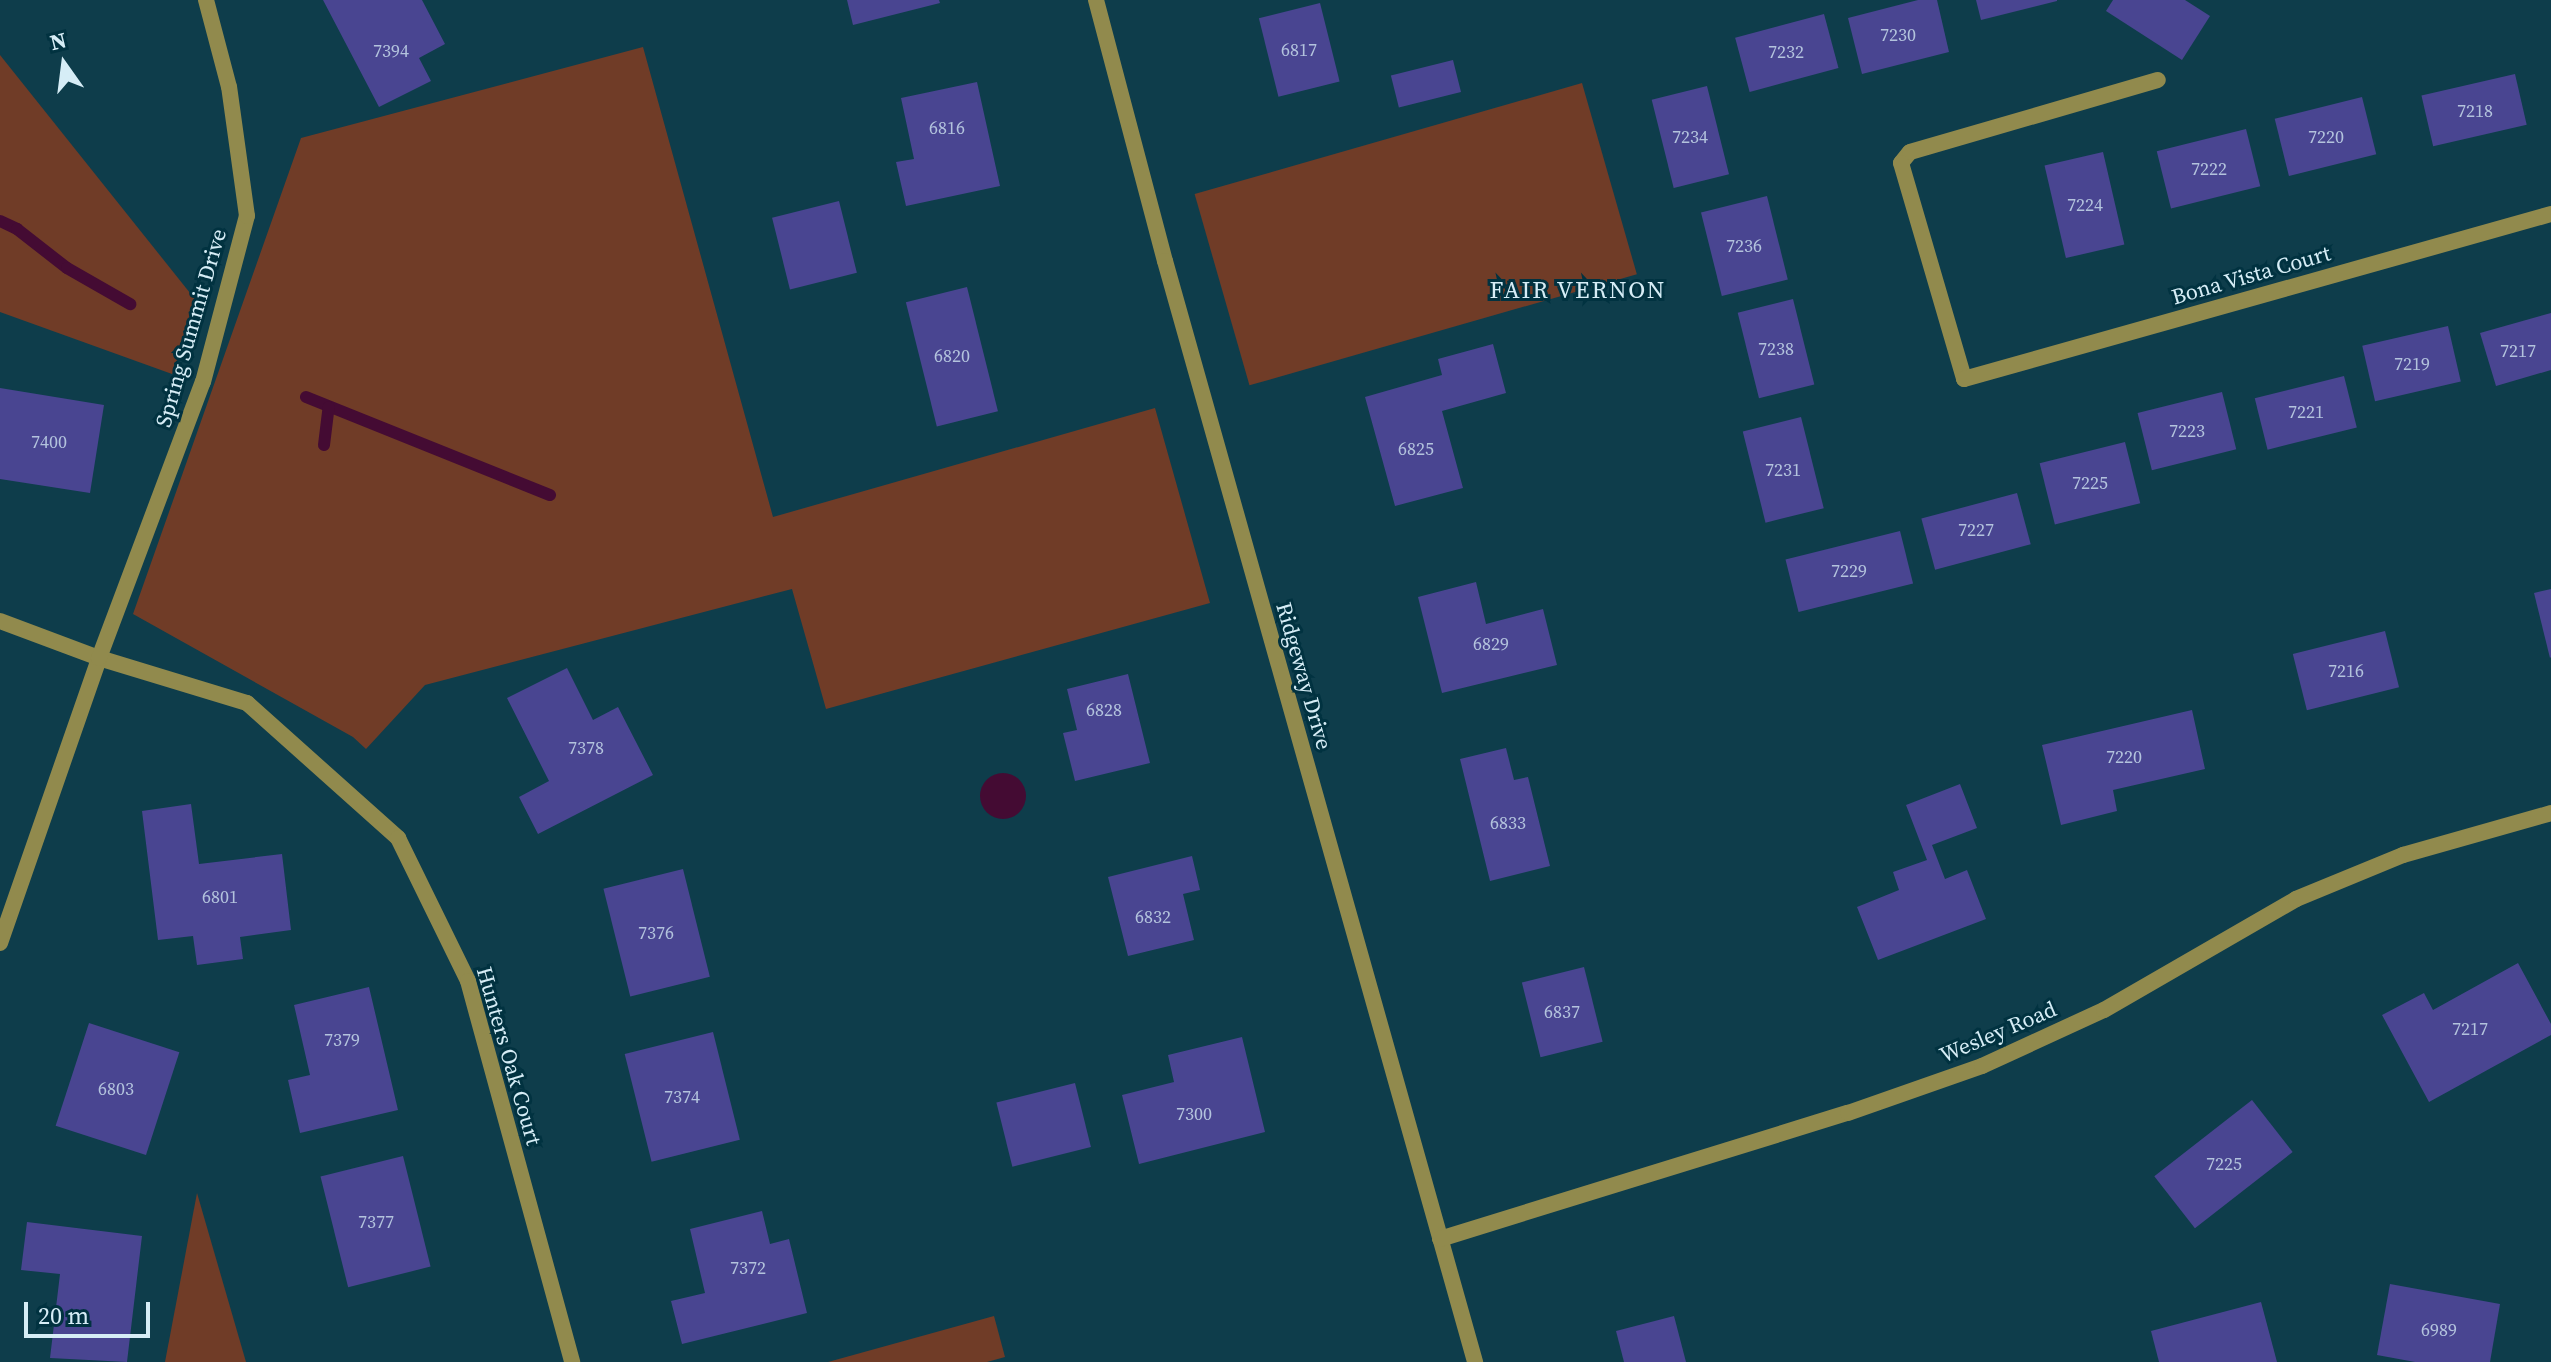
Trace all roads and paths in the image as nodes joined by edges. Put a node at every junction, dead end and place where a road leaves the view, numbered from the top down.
1 (206, 0) edge
2 (1096, 0) edge
3 (2158, 80) dead end
4 (2551, 214) edge
5 (0, 621) edge
6 (99, 658) junction
7 (2551, 813) edge
8 (0, 943) edge
9 (1440, 1239) junction
10 (572, 1362) edge
11 (1475, 1362) edge

1 - 6 street, Spring Summit Drive
2 - 9 street, Ridgeway Drive
3 - 4 street, Bona Vista Court
5 - 6 street, Hunters Oak Court
6 - 8 street, Spring Summit Drive
6 - 10 street, Hunters Oak Court
7 - 9 street, Wesley Road
9 - 11 street, Ridgeway Drive

